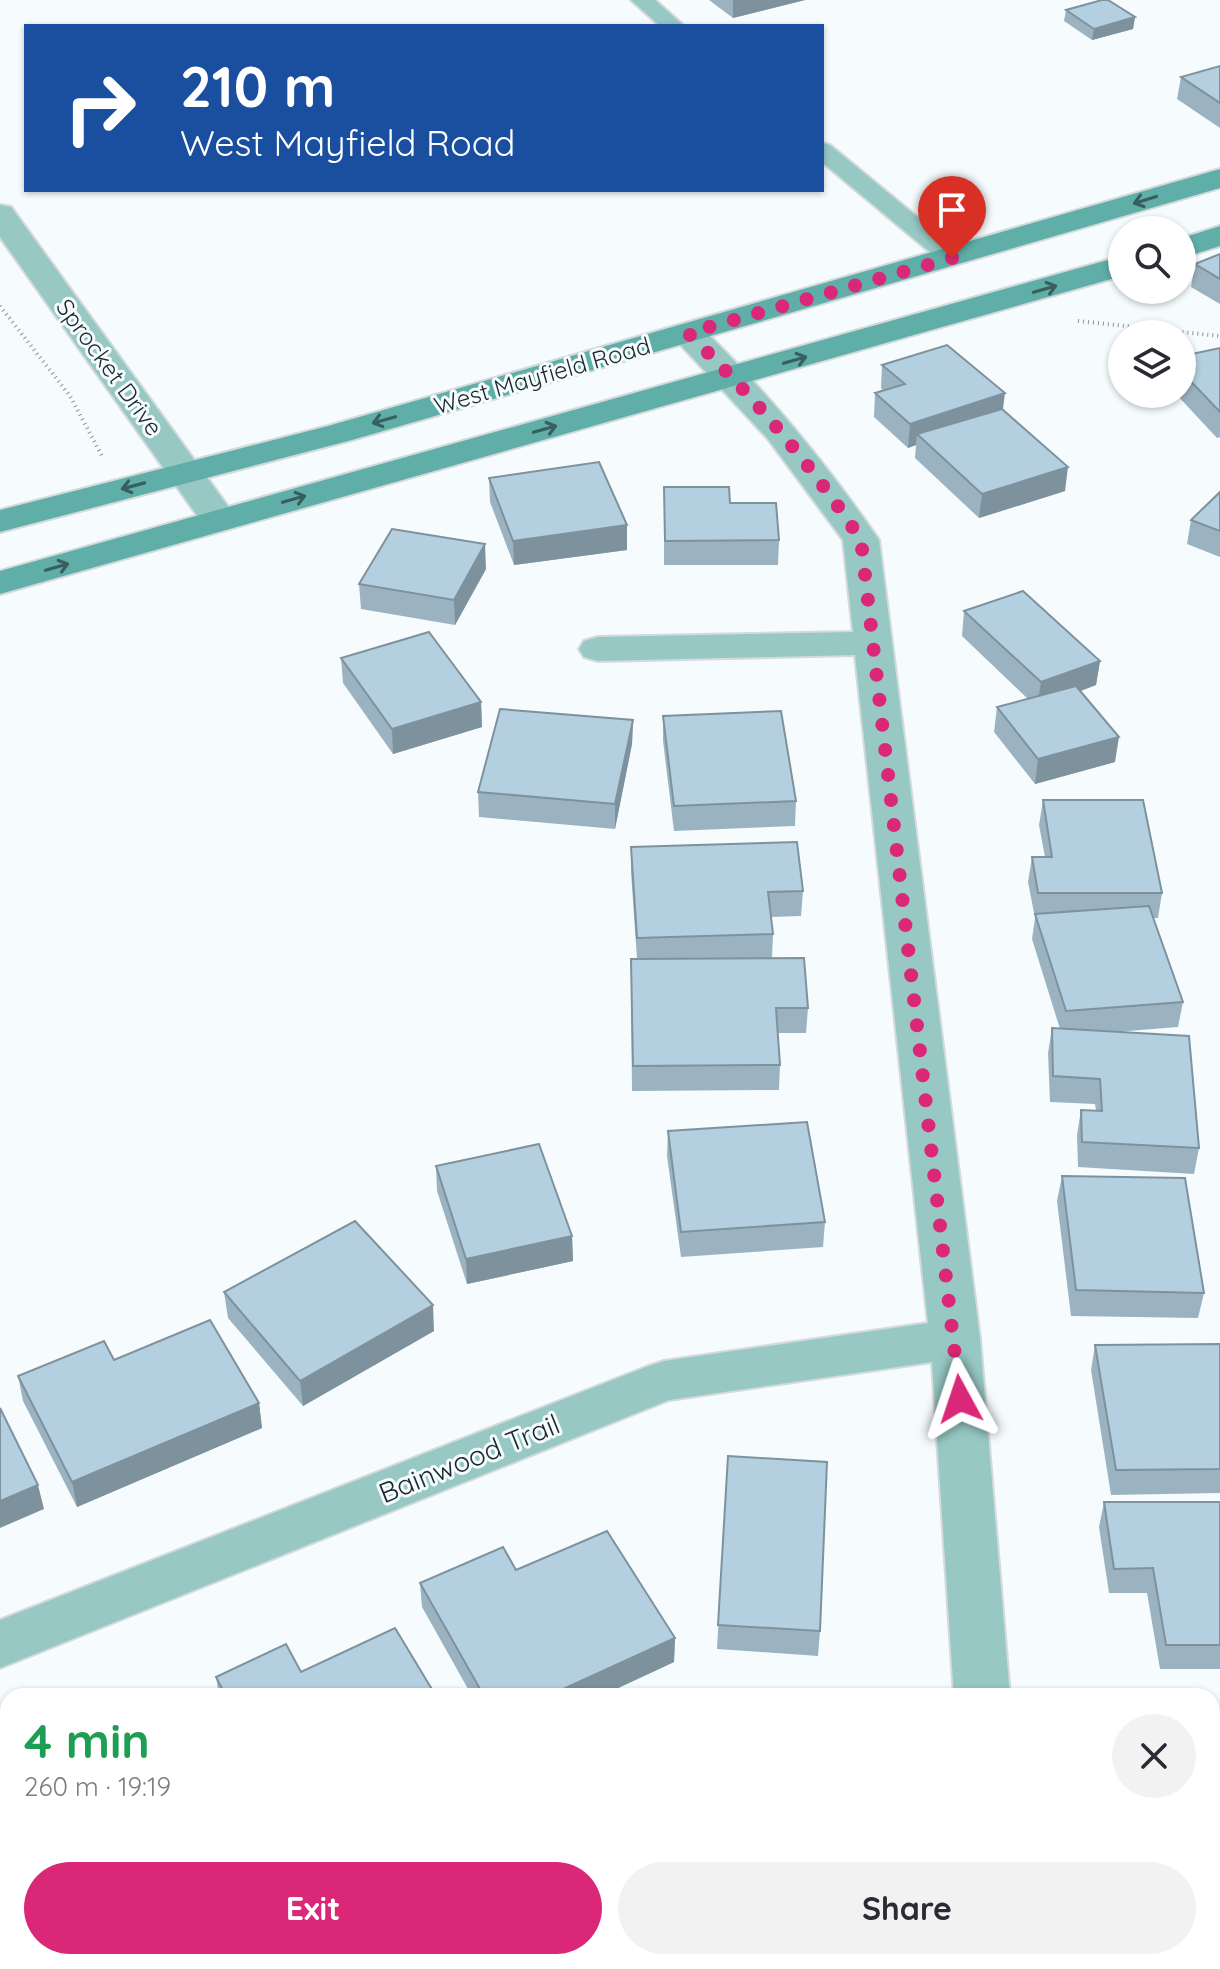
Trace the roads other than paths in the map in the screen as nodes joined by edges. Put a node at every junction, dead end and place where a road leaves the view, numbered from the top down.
1 (642, 0) edge
2 (671, 24) edge
3 (824, 152) edge
4 (1220, 178) edge
5 (0, 214) edge
6 (1220, 236) edge
7 (1196, 244) edge
8 (952, 258) junction
9 (1108, 270) edge
10 (688, 333) junction
11 (733, 377) junction
12 (185, 472) junction
13 (219, 520) junction
14 (0, 521) edge
15 (0, 583) edge
16 (873, 643) junction
17 (598, 649) dead end
18 (955, 1339) junction
19 (0, 1644) edge
20 (981, 1688) edge

1 - 2 lane
3 - 8 lane
4 -> 8 main road, West Mayfield Road
5 - 12 street, Sprocket Drive
6 - 7 main road
8 - 10 main road, West Mayfield Road
11 -> 9 main road, West Mayfield Road
10 - 11 street
10 -> 12 main road, West Mayfield Road
13 -> 11 main road, West Mayfield Road
11 - 16 street
12 - 13 street, Sprocket Drive
12 -> 14 main road, West Mayfield Road
15 -> 13 main road, West Mayfield Road
16 - 17 street
16 - 18 street
18 - 19 street, Bainwood Trail
18 - 20 street

